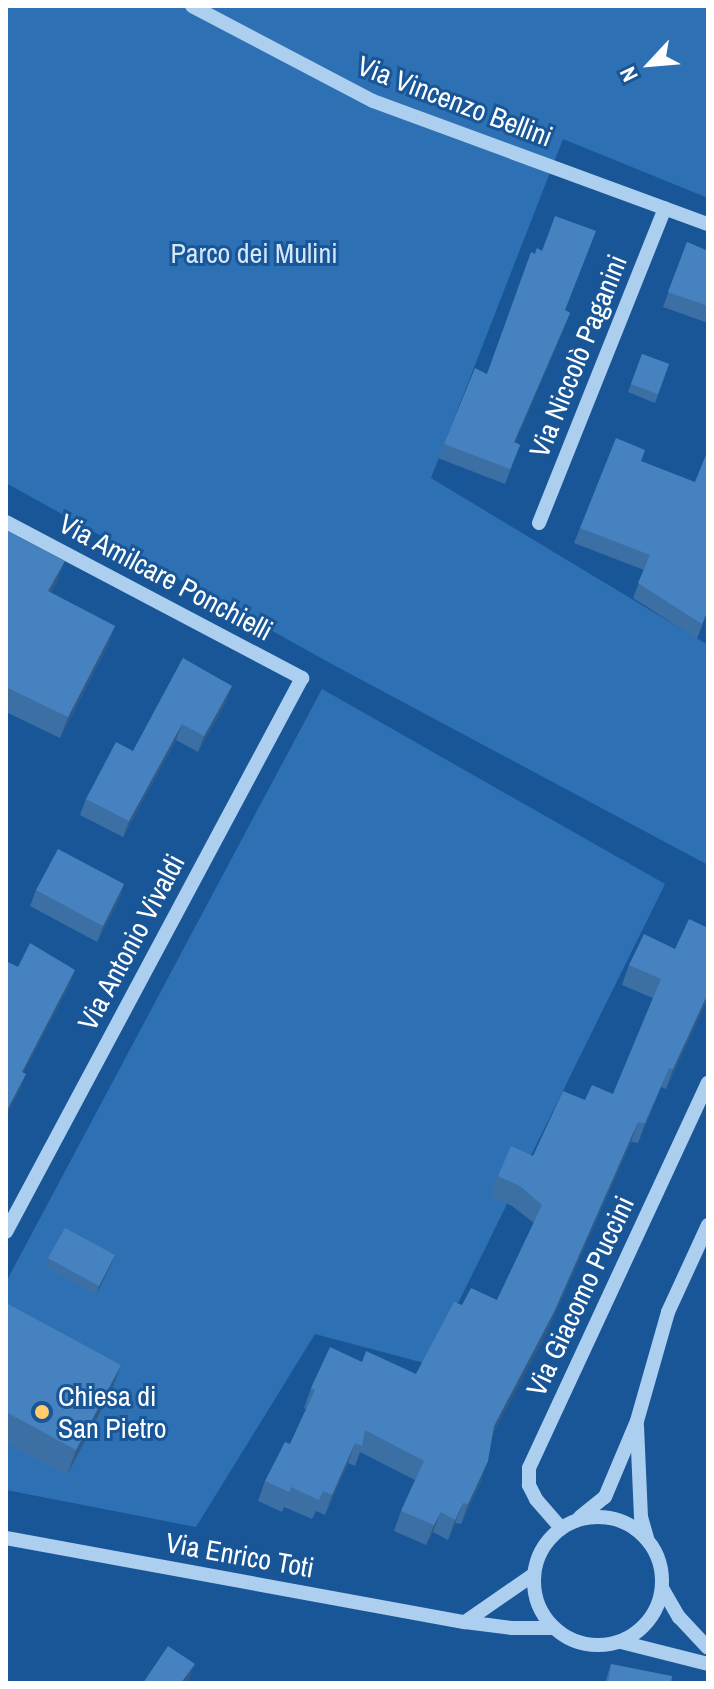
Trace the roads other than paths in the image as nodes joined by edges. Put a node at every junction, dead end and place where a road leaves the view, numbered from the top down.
1 (192, 6) edge
2 (665, 208) junction
3 (708, 224) edge
4 (6, 522) edge
5 (539, 523) dead end
6 (302, 678) joint
7 (708, 1083) edge
8 (708, 1225) edge
9 (6, 1232) edge
10 (637, 1421) junction
11 (578, 1519) junction
12 (561, 1528) junction
13 (6, 1538) edge
14 (647, 1538) junction
15 (533, 1575) junction
16 (662, 1588) junction
17 (465, 1622) junction
18 (553, 1628) junction
19 (621, 1642) junction
20 (708, 1648) edge
21 (708, 1664) edge

1 - 2 street, Via Vincenzo Bellini
2 - 3 street, Via Vincenzo Bellini
2 - 5 street, Via Niccolò Paganini
4 - 6 street, Via Amilcare Ponchielli
6 - 9 street, Via Antonio Vivaldi
7 - 12 street, Via Giacomo Puccini
8 - 10 street
10 - 11 street
10 - 14 street
11 - 12 street
11 - 14 street
12 - 15 street
13 - 17 street, Via Enrico Toti
14 - 16 street
15 - 17 street
15 - 18 street
16 - 19 street
16 - 20 street
17 - 18 street, Via Enrico Toti
18 - 19 street
19 - 21 street

